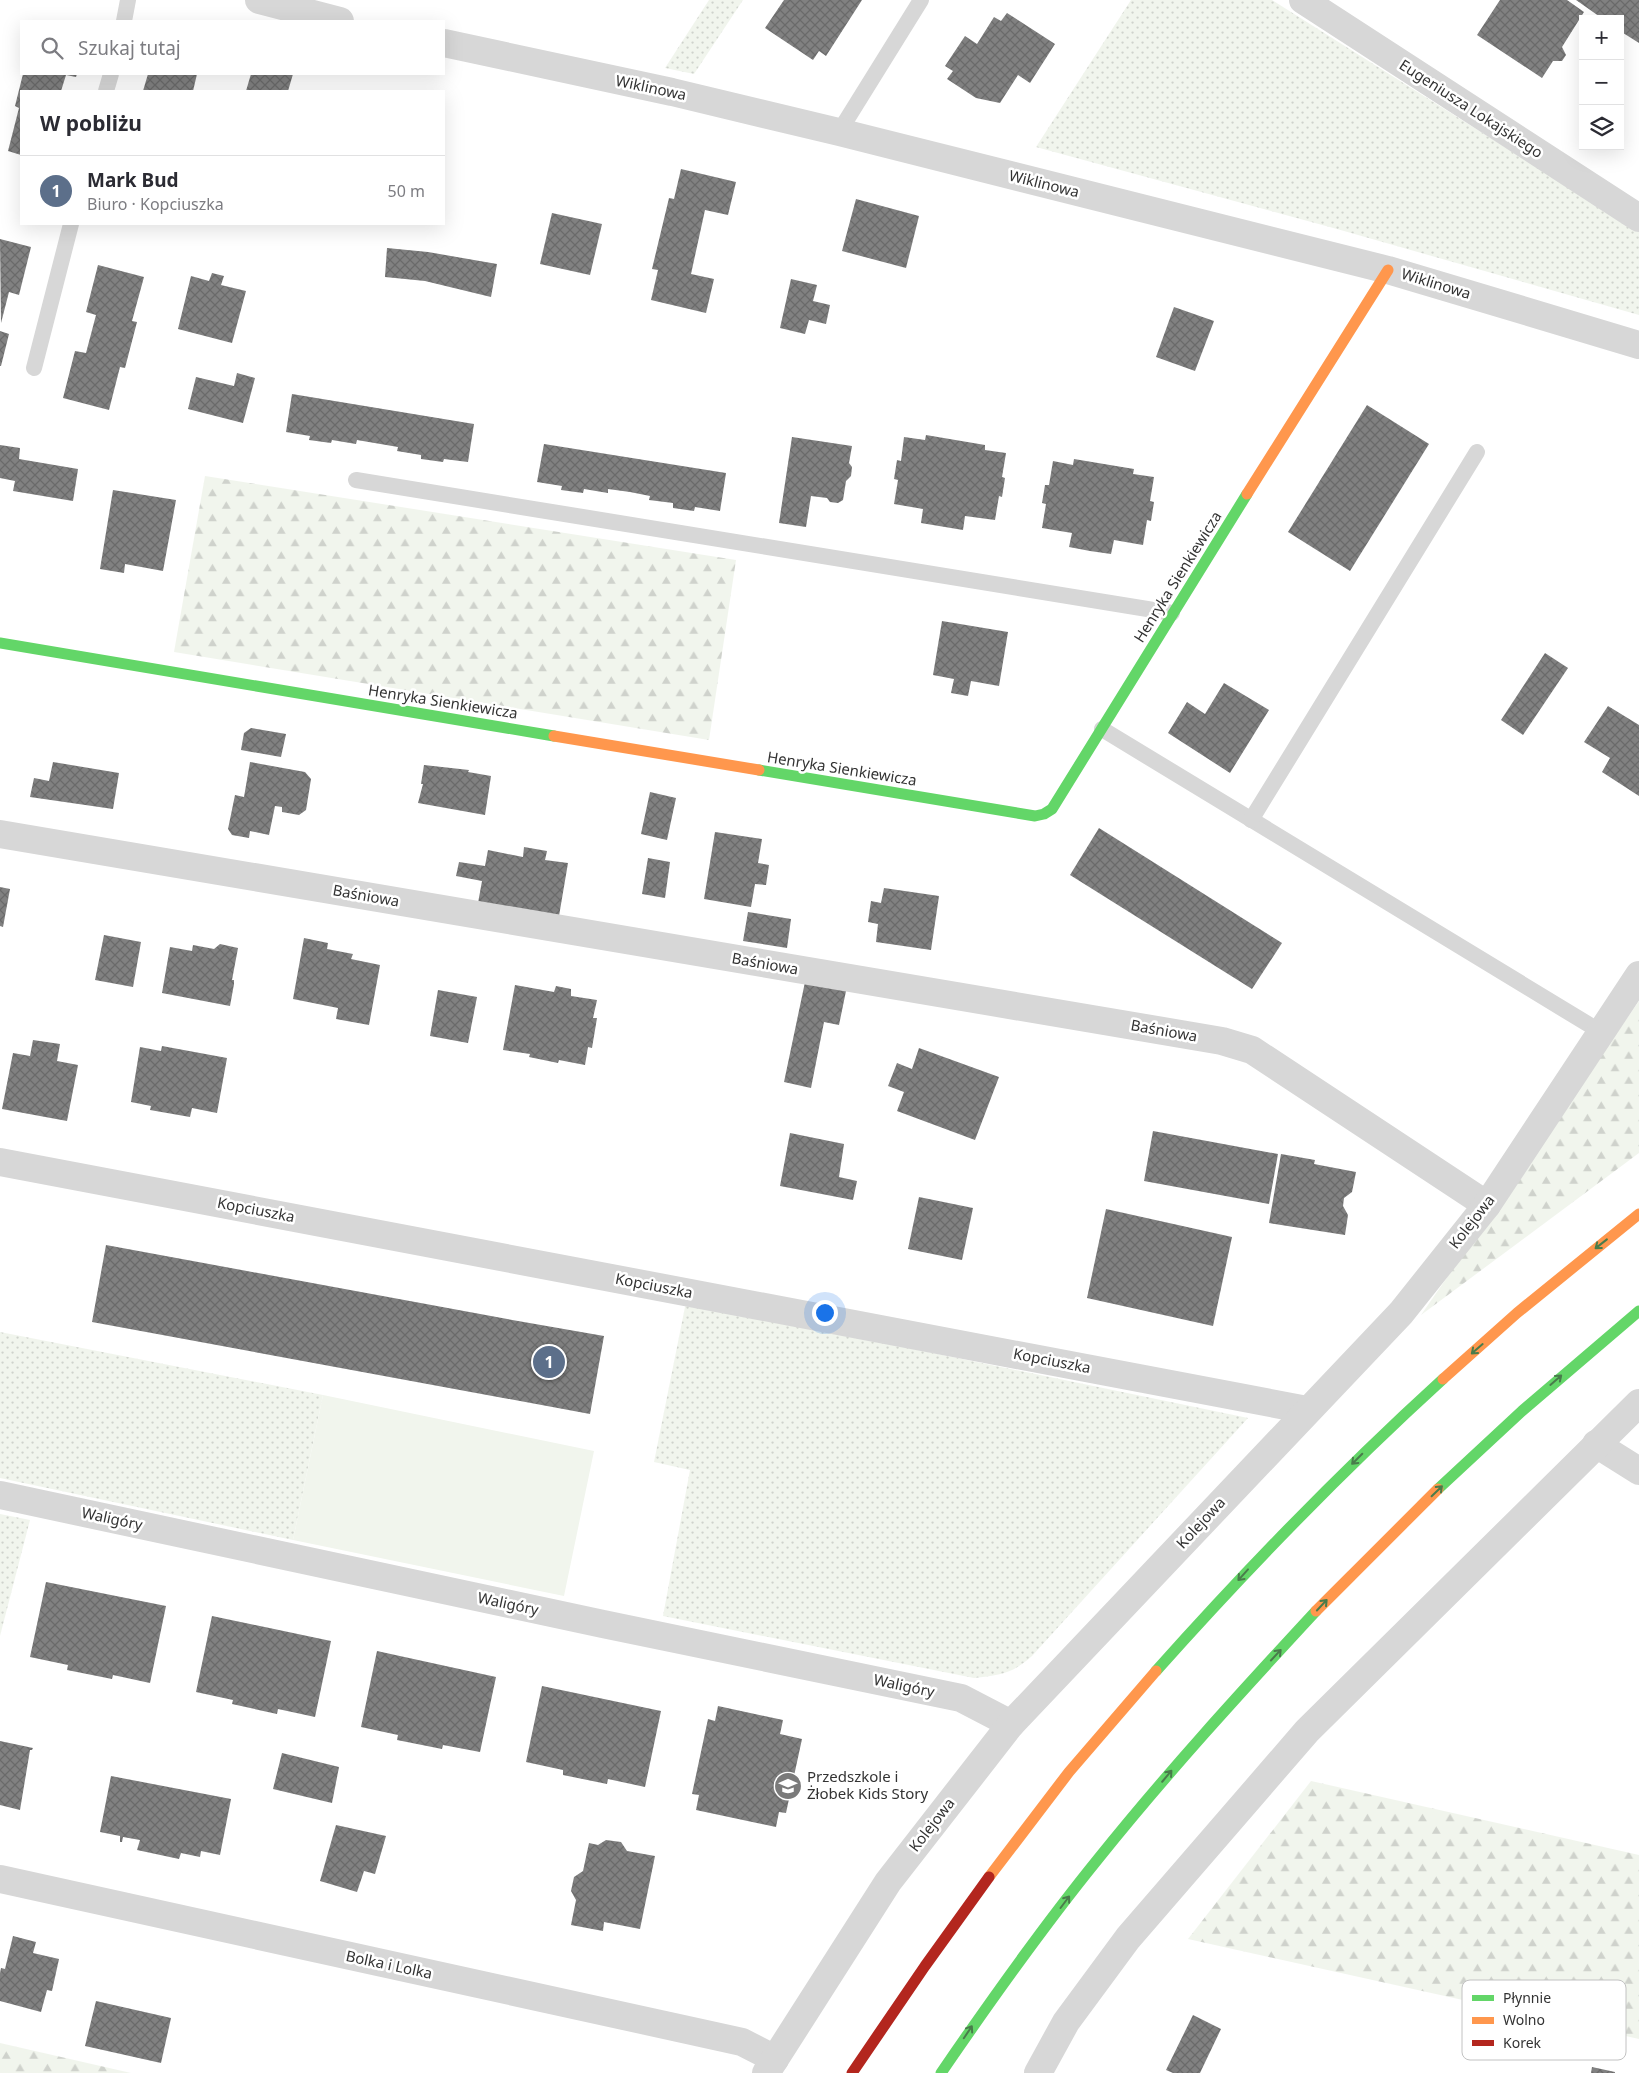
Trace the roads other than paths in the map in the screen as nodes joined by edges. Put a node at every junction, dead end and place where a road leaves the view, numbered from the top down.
1 (128, 0) edge
2 (259, 0) edge
3 (922, 0) edge
4 (1303, 0) edge
5 (124, 20) edge
6 (336, 20) edge
7 (445, 44) edge
8 (110, 75) edge
9 (106, 90) edge
10 (839, 132) junction
11 (1639, 218) edge
12 (72, 225) edge
13 (1388, 270) junction
14 (1639, 345) edge
15 (34, 368) dead end
16 (1477, 452) dead end
17 (356, 480) dead end
18 (1172, 613) junction
19 (0, 643) edge
20 (1102, 729) junction
21 (1251, 820) junction
22 (0, 834) edge
23 (1639, 974) edge
24 (1601, 1032) junction
25 (0, 1162) edge
26 (1487, 1205) junction
27 (1639, 1214) edge
28 (1639, 1311) edge
29 (1639, 1403) edge
30 (1307, 1410) junction
31 (1596, 1444) junction
32 (1639, 1471) edge
33 (0, 1495) edge
34 (1011, 1724) junction
35 (0, 1879) edge
36 (770, 2066) edge
37 (852, 2073) edge
38 (941, 2073) edge
39 (1038, 2073) edge

1 - 5 lane
2 - 6 street
3 - 10 lane
4 - 11 street, Eugeniusza Lokajskiego
7 - 10 street, Wiklinowa
8 - 9 lane
10 - 13 street, Wiklinowa
12 - 15 lane
13 - 14 street, Wiklinowa
13 - 18 main road, Henryka Sienkiewicza
16 - 21 lane
17 - 18 lane
18 - 20 main road, Henryka Sienkiewicza
19 - 20 main road, Henryka Sienkiewicza
20 - 21 lane
21 - 24 lane
22 - 26 street, Baśniowa
23 - 24 street, Kolejowa
24 - 26 street, Kolejowa
25 - 30 street, Kopciuszka
26 - 30 street, Kolejowa
27 -> 37 main road
38 -> 28 main road
29 - 31 street
30 - 34 street, Kolejowa
31 - 32 street
31 - 39 street
33 - 34 street, Waligóry
34 - 36 street, Kolejowa
35 - 36 street, Bolka i Lolka

